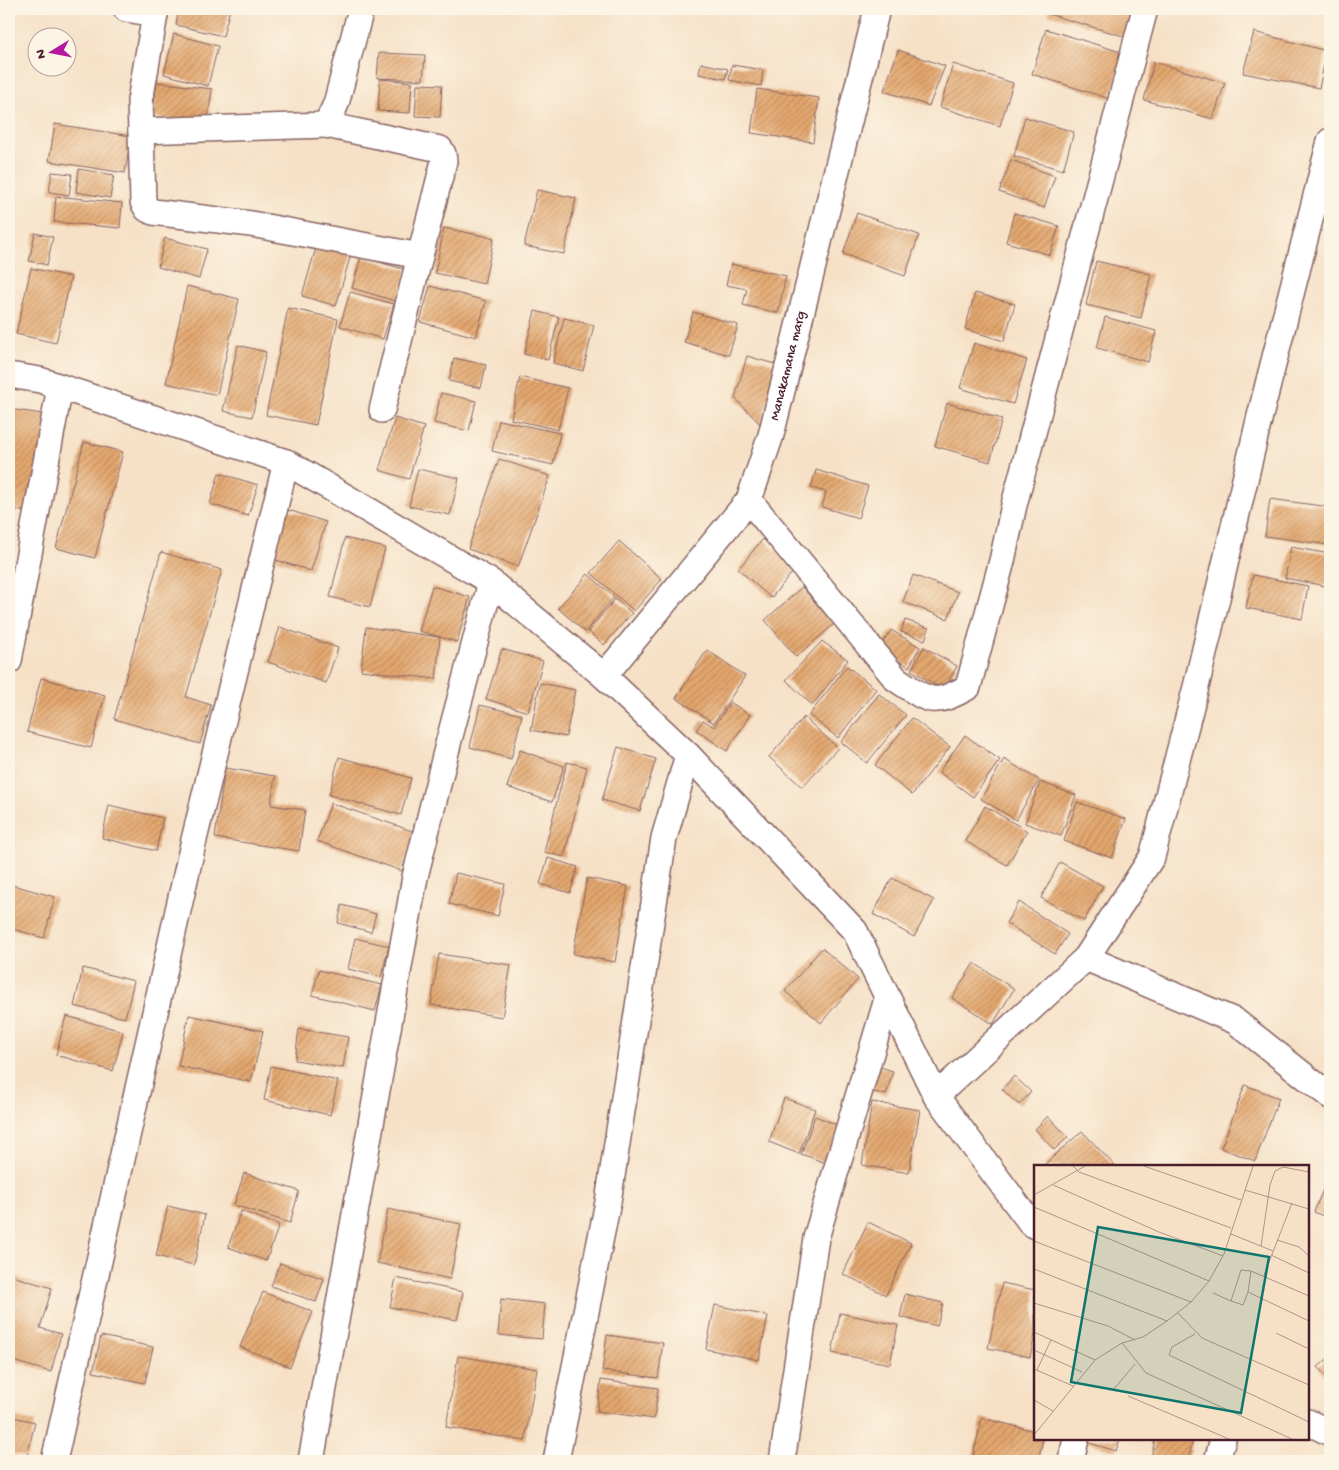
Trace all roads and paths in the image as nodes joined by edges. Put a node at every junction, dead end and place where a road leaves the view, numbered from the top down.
1 (126, 9) edge
2 (361, 9) edge
3 (877, 9) edge
4 (1145, 9) edge
5 (155, 11) edge
6 (326, 125) junction
7 (141, 131) junction
8 (1330, 141) edge
9 (420, 256) junction
10 (9, 375) edge
11 (60, 387) junction
12 (382, 410) dead end
13 (286, 462) junction
14 (749, 500) junction
15 (492, 582) junction
16 (9, 661) edge
17 (604, 676) junction
18 (688, 755) junction
19 (1086, 958) junction
20 (887, 998) junction
21 (936, 1096) junction
22 (1330, 1096) edge
23 (1034, 1225) edge
24 (1309, 1422) edge
25 (1330, 1433) edge
26 (1076, 1440) edge
27 (1223, 1440) edge
28 (54, 1461) edge
29 (311, 1461) edge
30 (556, 1461) edge
31 (782, 1461) edge
32 (1071, 1461) edge
33 (1217, 1461) edge

1 - 5 street
2 - 6 street
3 - 14 street, Manakamana marg
4 - 14 street
5 - 7 street
6 - 7 street
6 - 9 street
7 - 9 street
8 - 19 street
9 - 12 street
10 - 11 street
11 - 13 street
11 - 16 street
13 - 15 street
13 - 28 street
14 - 17 street, Manakamana marg
15 - 17 street
15 - 29 street
17 - 18 street
18 - 20 street
18 - 30 street
19 - 21 street
19 - 22 street
20 - 21 street
20 - 31 street
21 - 23 street
24 - 25 street
26 - 32 street
27 - 33 street

